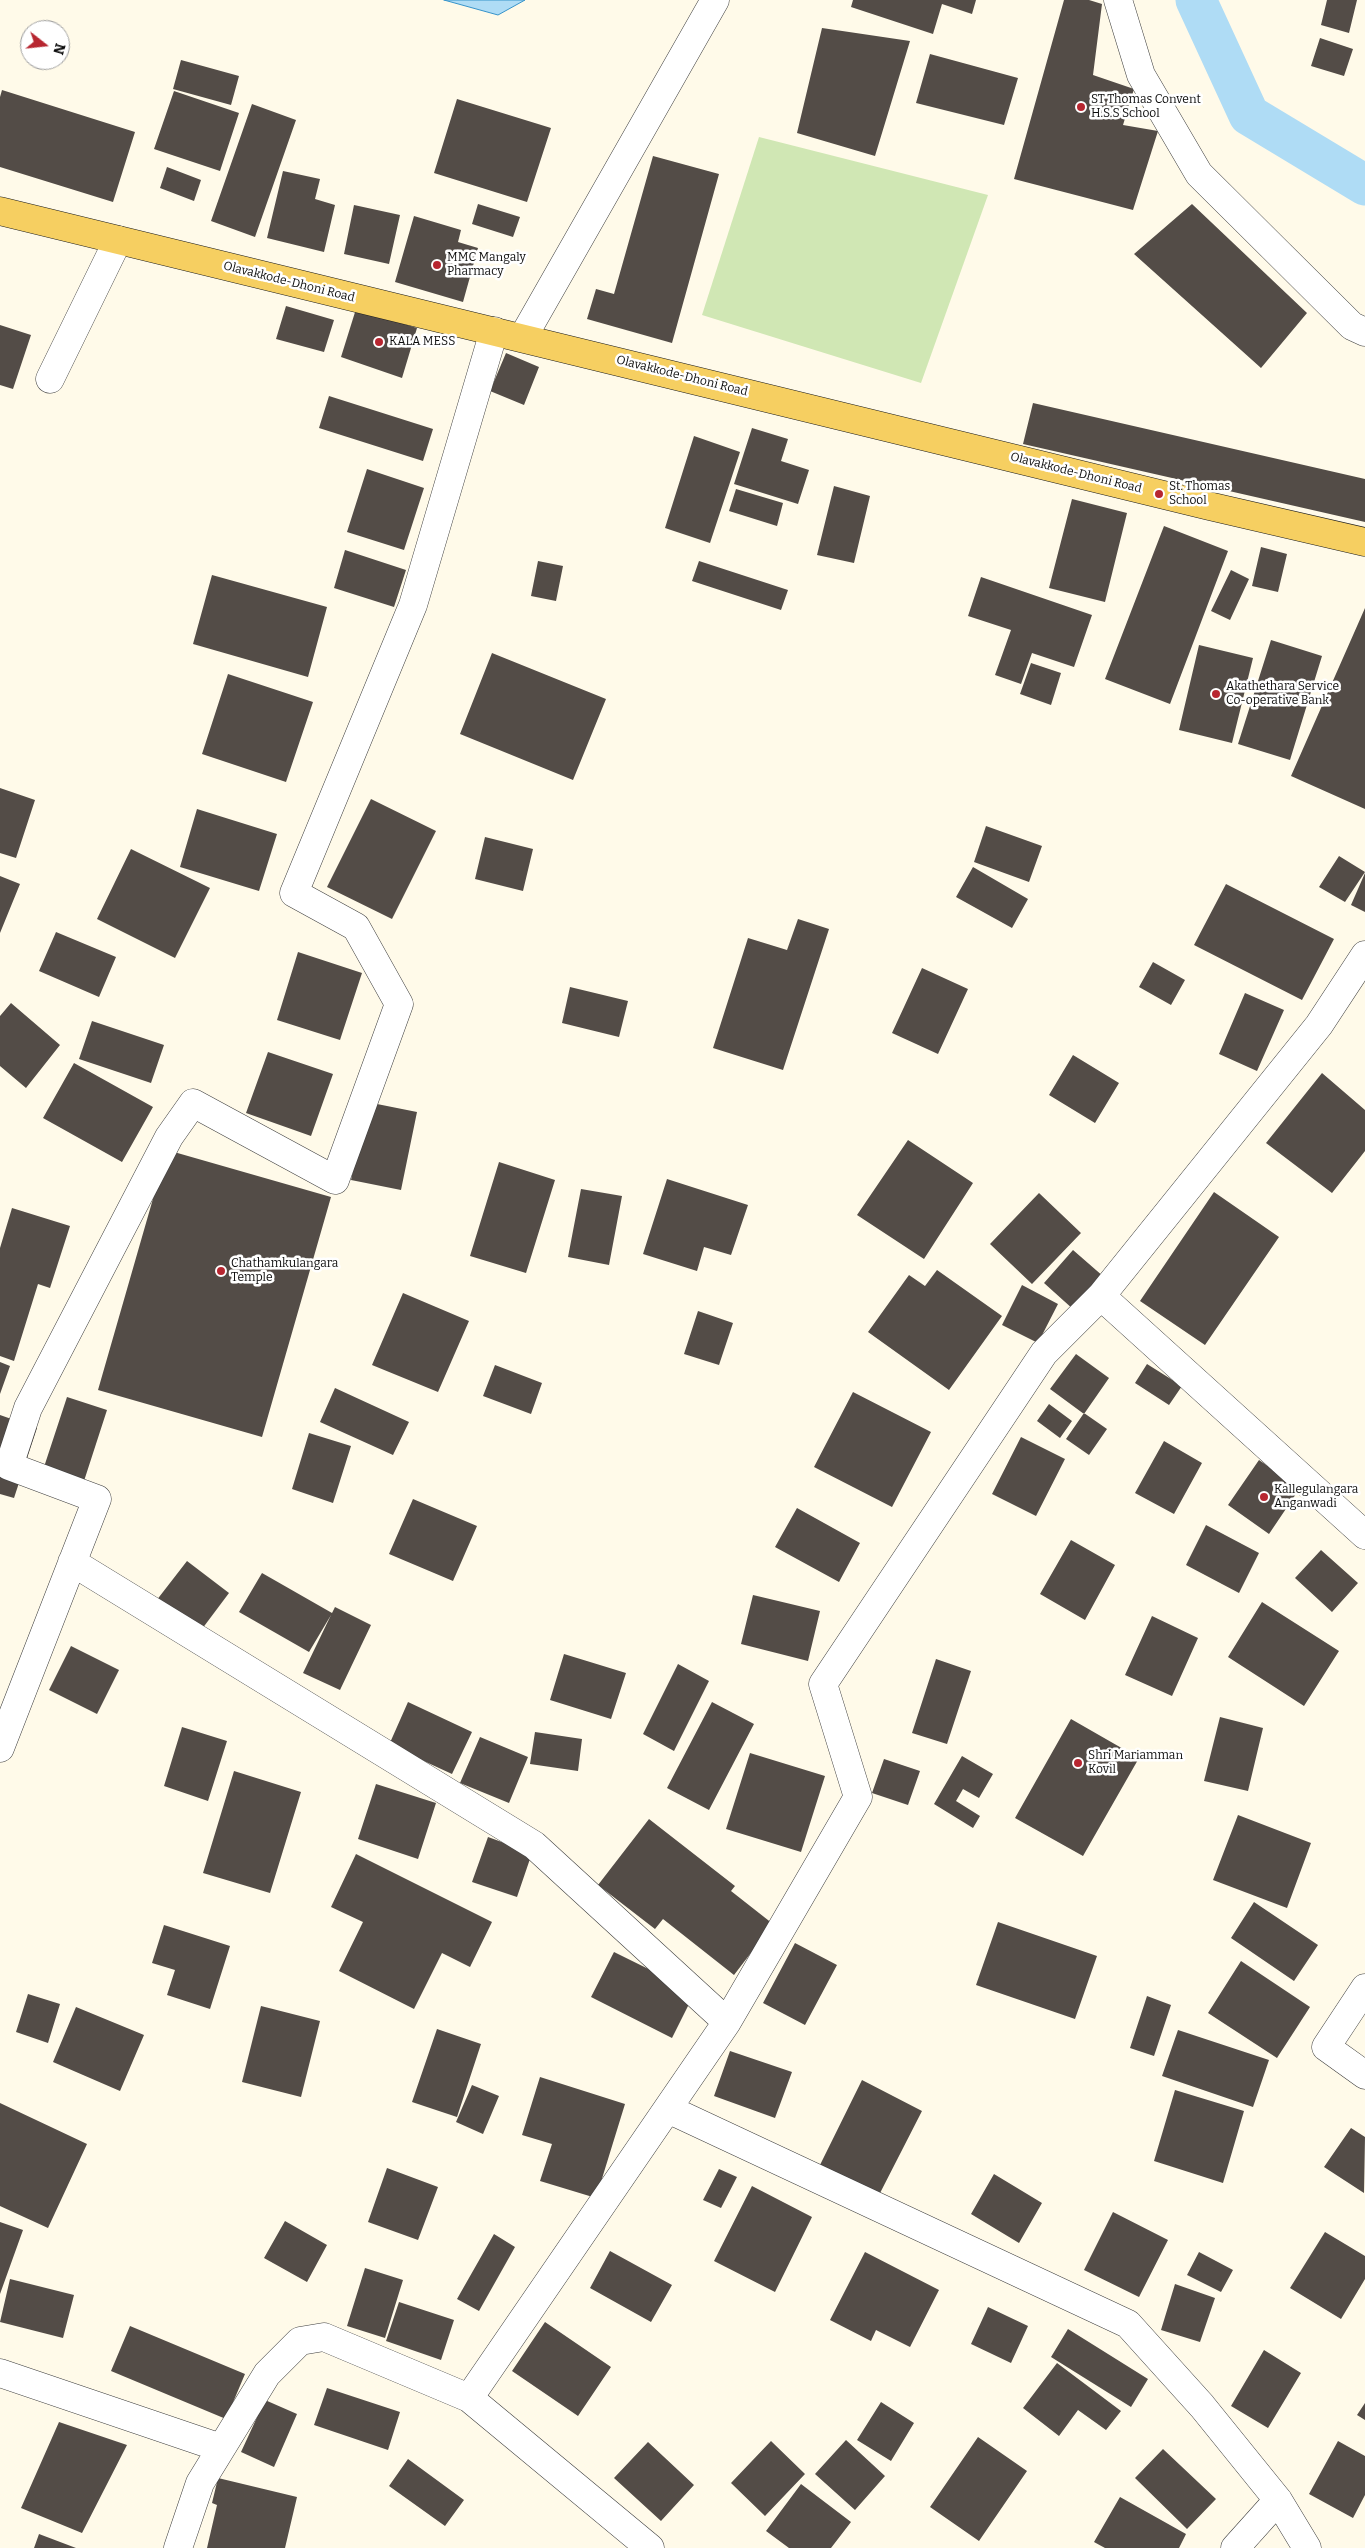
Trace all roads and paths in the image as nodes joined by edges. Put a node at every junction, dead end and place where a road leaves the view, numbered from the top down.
1 (715, 0) edge
2 (1118, 0) edge
3 (0, 211) edge
4 (118, 240) junction
5 (494, 331) junction
6 (1365, 332) edge
7 (522, 338) junction
8 (50, 379) dead end
9 (1365, 542) edge
10 (1365, 955) edge
11 (1101, 1296) junction
12 (4, 1465) edge
13 (1365, 1535) edge
14 (72, 1562) junction
15 (0, 1748) edge
16 (1365, 1988) edge
17 (727, 2022) junction
18 (1365, 2075) edge
19 (668, 2109) junction
20 (0, 2373) edge
21 (469, 2398) junction
22 (221, 2448) junction
23 (1278, 2500) junction
24 (178, 2548) edge
25 (650, 2548) edge
26 (1235, 2548) edge
27 (1307, 2548) edge

1 - 7 street
2 - 6 street
3 - 4 main road, Olavakkode-Dhoni Road
4 - 5 main road, Olavakkode-Dhoni Road
4 - 8 street
5 - 7 main road, Olavakkode-Dhoni Road
5 - 12 street
7 - 9 main road, Olavakkode-Dhoni Road
10 - 11 street
11 - 13 street
11 - 17 street
12 - 14 street
14 - 15 street
14 - 17 street
16 - 18 street
17 - 19 street
19 - 21 street
19 - 23 street
20 - 22 street
21 - 22 street
21 - 25 street
22 - 24 street
23 - 26 street
23 - 27 street

